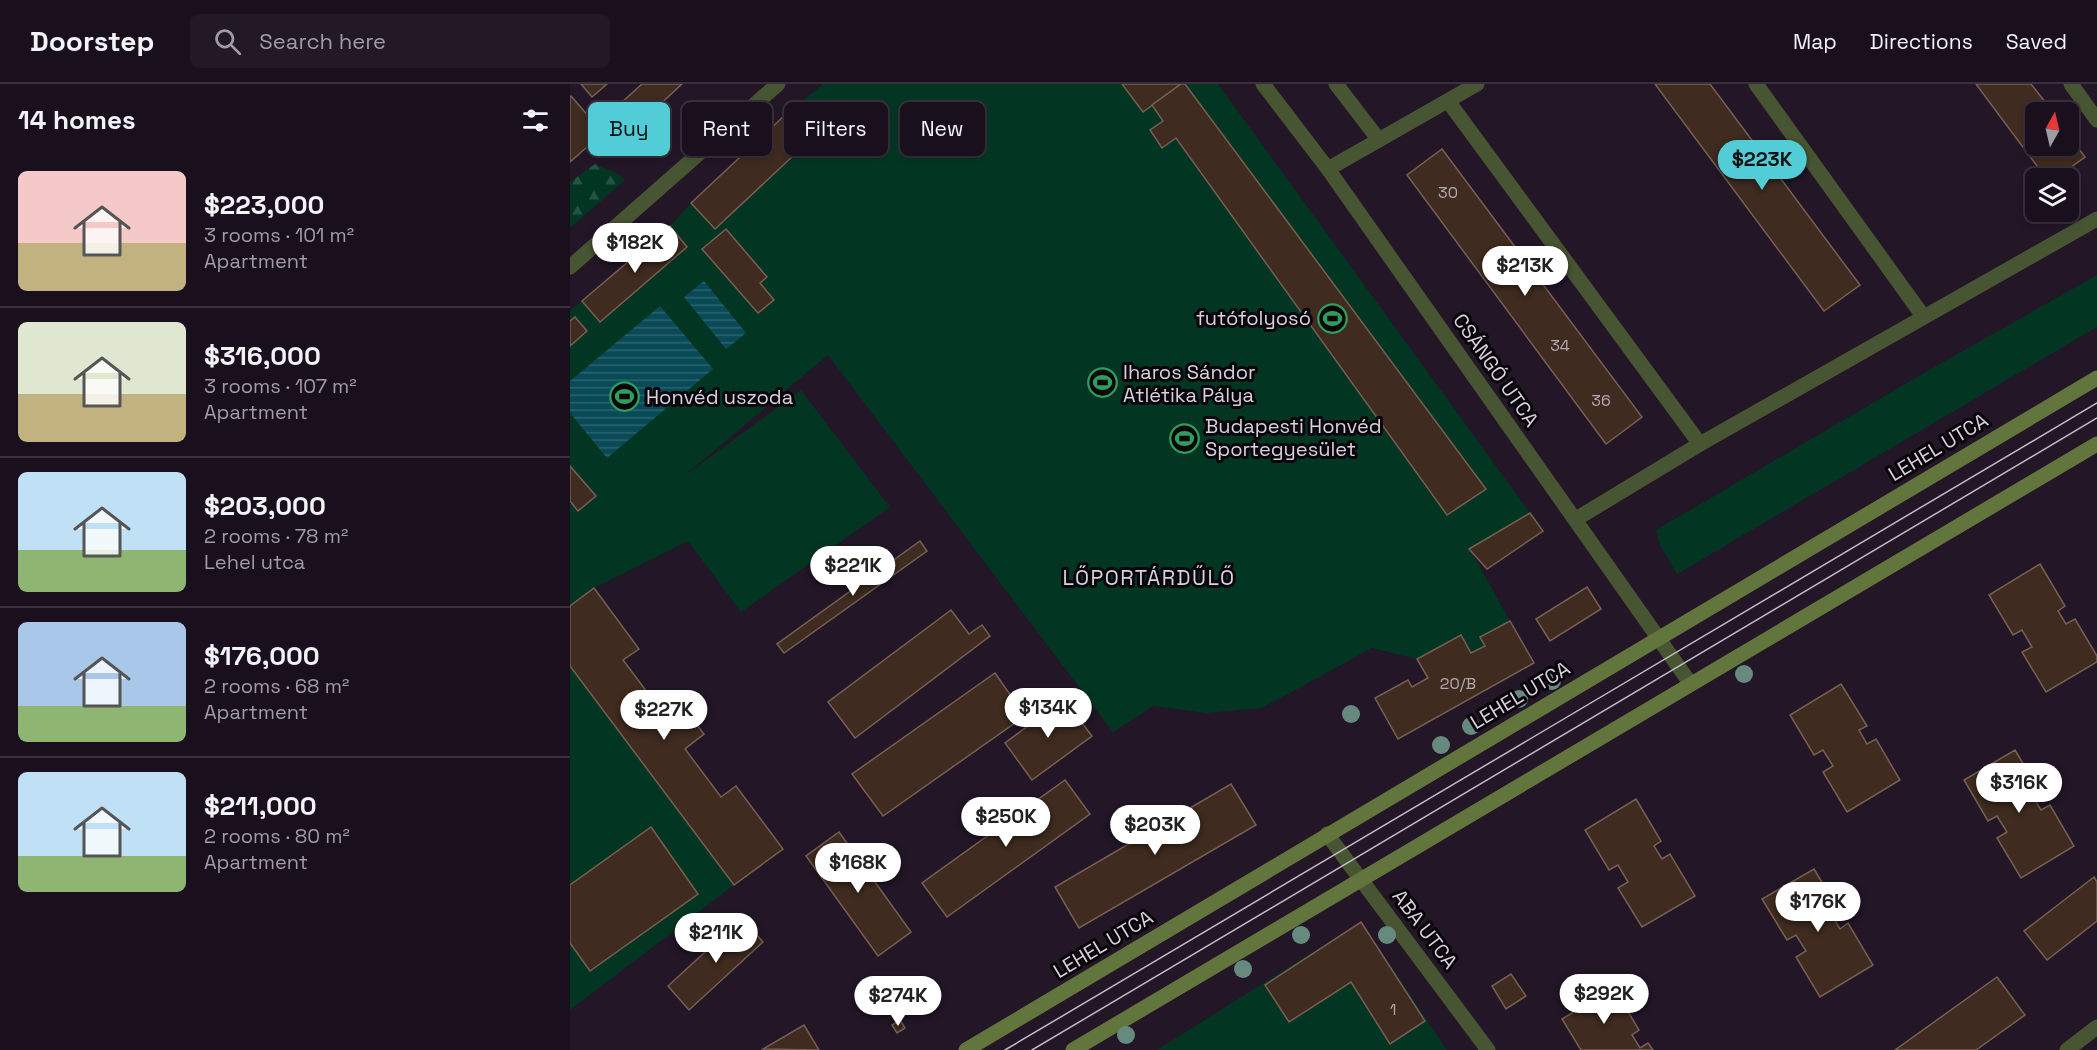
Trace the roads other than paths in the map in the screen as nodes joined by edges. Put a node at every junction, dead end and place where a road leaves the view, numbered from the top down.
1 (778, 84) edge
2 (1263, 84) edge
3 (1336, 84) edge
4 (1477, 84) edge
5 (1756, 84) edge
6 (2071, 84) edge
7 (1448, 101) junction
8 (2097, 120) edge
9 (1379, 140) junction
10 (1328, 169) junction
11 (2097, 219) edge
12 (570, 267) edge
13 (1923, 316) junction
14 (2097, 378) edge
15 (1700, 444) junction
16 (2097, 444) edge
17 (1576, 519) junction
18 (1659, 636) junction
19 (1690, 683) junction
20 (1327, 834) junction
21 (1361, 879) junction
22 (2097, 1027) edge
23 (966, 1050) edge
24 (1073, 1050) edge
25 (1488, 1050) edge
26 (2067, 1050) edge

1 - 12 street
2 - 10 street, CSÁNGÓ UTCA
3 - 9 street
4 - 7 street
5 - 13 street
6 - 8 street
7 - 9 street
7 - 15 street
9 - 10 street
10 - 17 street, CSÁNGÓ UTCA
11 - 13 street
13 - 15 street
14 - 18 main road, LEHEL UTCA
15 - 17 street
16 - 19 main road
17 - 18 street, CSÁNGÓ UTCA
18 - 19 street, CSÁNGÓ UTCA
18 - 20 main road, LEHEL UTCA
19 - 21 main road
20 - 21 street, ABA UTCA
20 - 23 main road, LEHEL UTCA
21 - 24 main road
21 - 25 street, ABA UTCA
22 - 26 street

